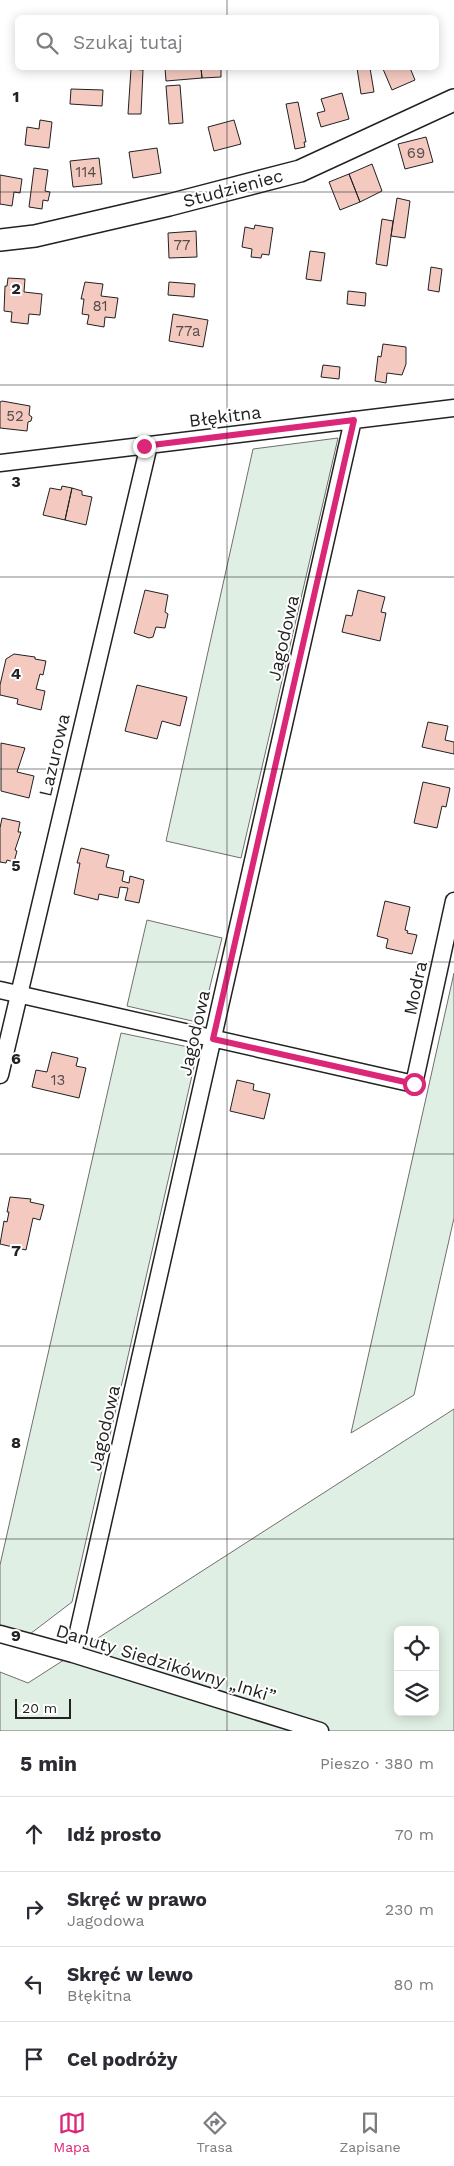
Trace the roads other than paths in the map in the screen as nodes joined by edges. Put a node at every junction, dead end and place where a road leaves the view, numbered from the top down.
1 (454, 100) edge
2 (0, 240) edge
3 (454, 408) edge
4 (354, 420) junction
5 (149, 445) junction
6 (0, 463) edge
7 (454, 901) edge
8 (0, 990) edge
9 (18, 994) junction
10 (213, 1039) junction
11 (0, 1075) edge
12 (0, 1634) edge
13 (73, 1654) junction
14 (320, 1731) edge

1 - 2 street, Studzieniec
3 - 4 street, Błękitna
4 - 5 street, Błękitna
4 - 10 street, Jagodowa
5 - 6 street, Błękitna
5 - 9 street, Lazurowa
7 - 10 street, Modra
8 - 9 street
9 - 10 street
9 - 11 street, Lazurowa
10 - 13 street, Jagodowa
12 - 13 street, Danuty Siedzikówny „Inki”
13 - 14 street, Danuty Siedzikówny „Inki”

